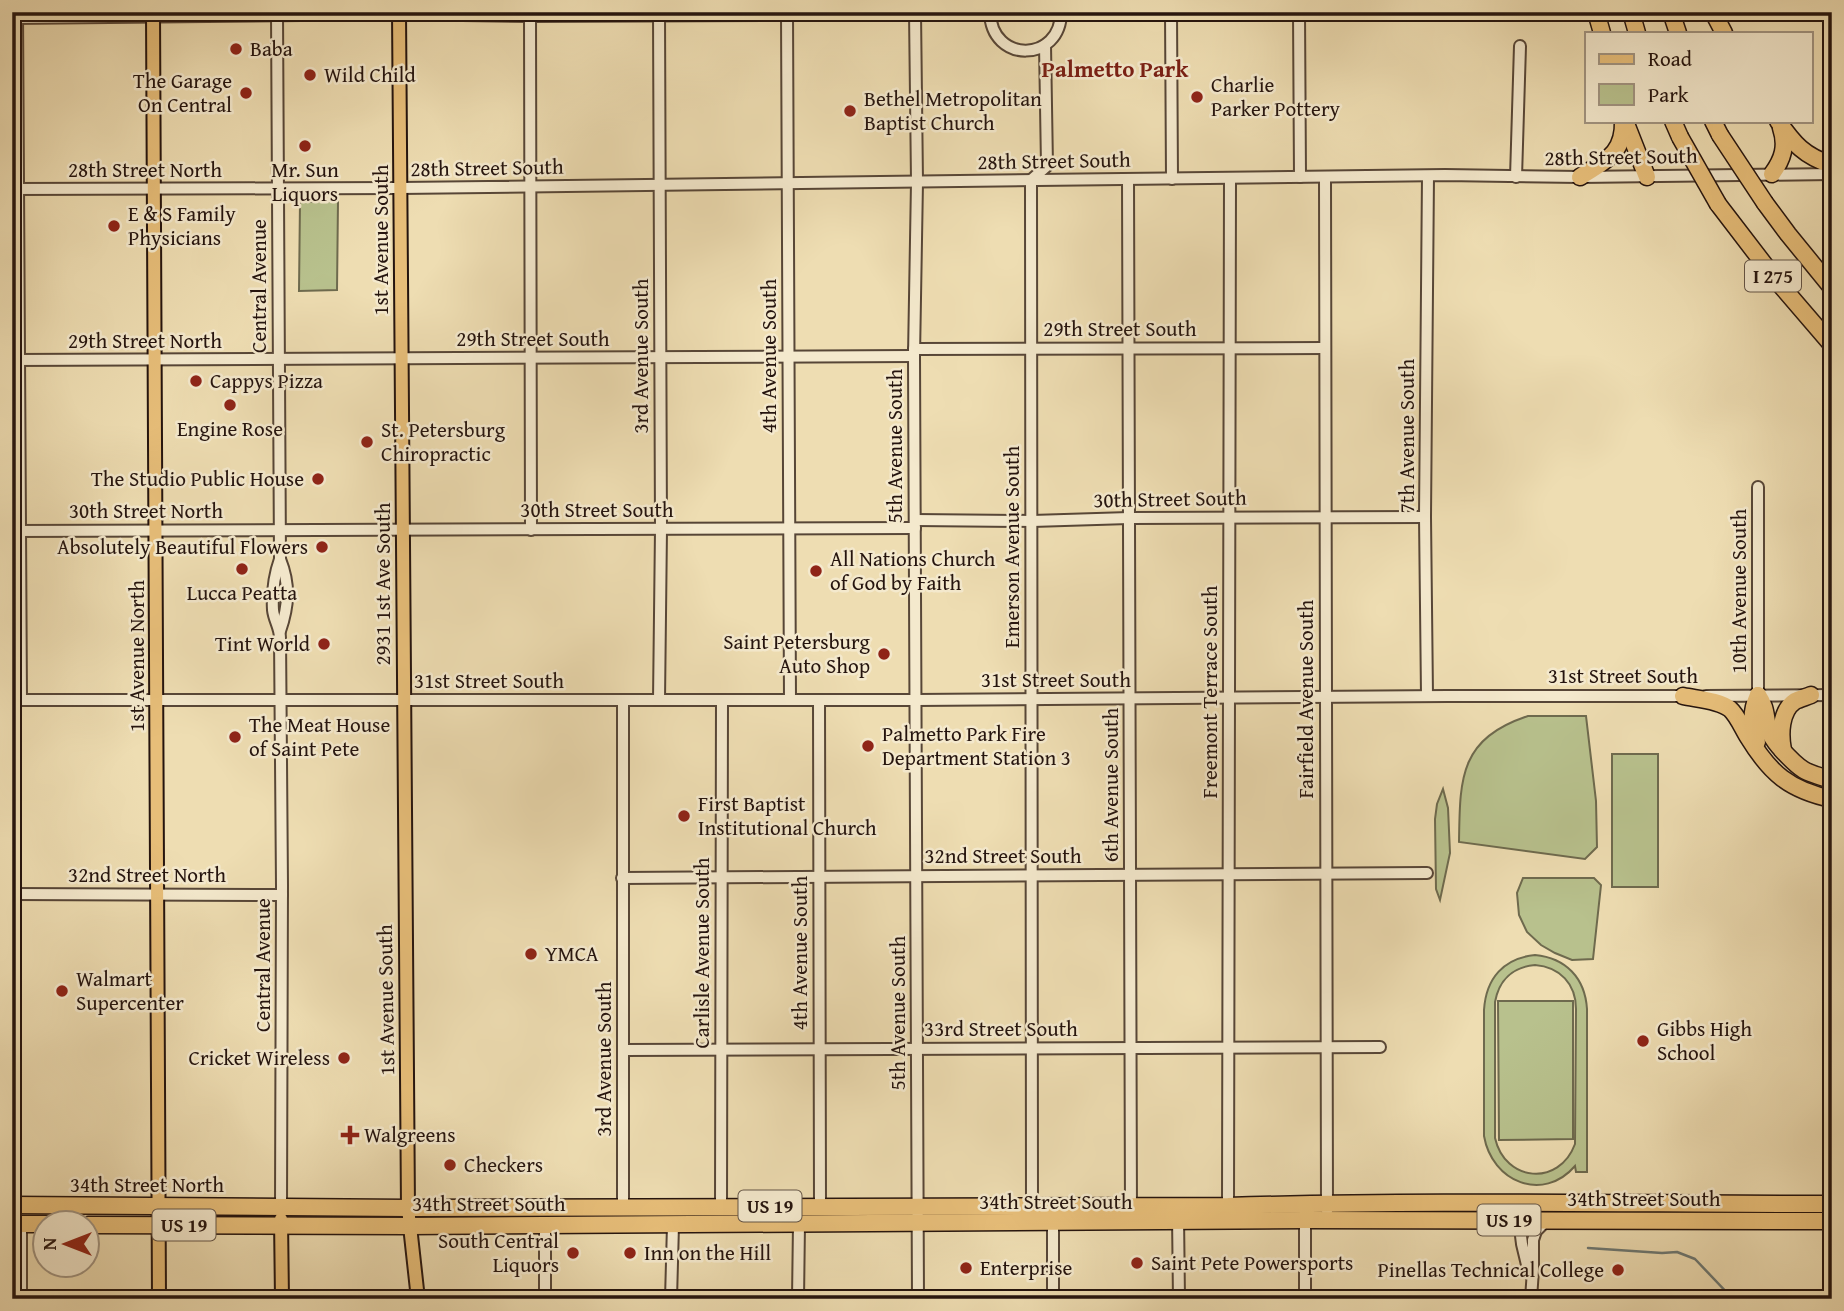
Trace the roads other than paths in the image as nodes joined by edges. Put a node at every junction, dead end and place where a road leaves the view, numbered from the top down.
1 (1596, 12) edge
2 (1631, 12) edge
3 (1671, 12) edge
4 (1713, 12) edge
5 (399, 13) edge
6 (787, 13) edge
7 (915, 13) edge
8 (989, 13) edge
9 (1061, 13) edge
10 (1171, 13) edge
11 (1299, 13) edge
12 (277, 14) edge
13 (530, 14) edge
14 (659, 14) edge
15 (153, 15) edge
16 (15, 16) edge
17 (1602, 32) edge
18 (1637, 32) edge
19 (1678, 32) edge
20 (1723, 32) edge
21 (1045, 45) junction
22 (1520, 46) dead end
23 (1624, 122) edge
24 (1624, 122) edge
25 (1673, 122) edge
26 (1778, 122) edge
27 (1779, 122) edge
28 (1717, 128) edge
29 (1832, 165) edge
30 (1772, 174) junction
31 (1832, 174) edge
32 (1428, 176) junction
33 (1300, 177) junction
34 (1325, 177) junction
35 (1516, 177) junction
36 (1580, 177) junction
37 (1647, 177) junction
38 (1230, 178) junction
39 (1128, 179) junction
40 (1172, 179) junction
41 (1031, 180) junction
42 (916, 182) junction
43 (788, 183) junction
44 (660, 184) junction
45 (529, 186) junction
46 (400, 188) junction
47 (15, 189) edge
48 (154, 189) junction
49 (278, 189) junction
50 (1832, 288) edge
51 (1832, 345) edge
52 (1031, 348) junction
53 (1129, 348) junction
54 (1230, 348) junction
55 (1325, 348) junction
56 (914, 352) junction
57 (788, 357) junction
58 (530, 358) junction
59 (660, 358) junction
60 (401, 359) junction
61 (15, 360) edge
62 (155, 360) junction
63 (279, 360) junction
64 (401, 468) joint
65 (1758, 487) dead end
66 (1129, 517) junction
67 (1229, 517) junction
68 (1325, 517) junction
69 (1425, 517) junction
70 (1032, 521) junction
71 (915, 524) junction
72 (789, 528) junction
73 (402, 529) junction
74 (661, 529) junction
75 (279, 530) junction
76 (531, 530) junction
77 (16, 531) edge
78 (156, 531) junction
79 (1758, 695) junction
80 (1811, 695) junction
81 (1832, 695) edge
82 (1326, 696) junction
83 (1427, 696) junction
84 (1683, 696) junction
85 (1229, 697) junction
86 (1130, 698) junction
87 (1032, 699) junction
88 (157, 700) junction
89 (280, 700) junction
90 (623, 700) junction
91 (659, 700) junction
92 (722, 700) junction
93 (790, 700) junction
94 (819, 700) junction
95 (916, 700) junction
96 (16, 701) edge
97 (403, 701) junction
98 (1783, 750) junction
99 (1761, 758) junction
100 (1832, 780) edge
101 (1832, 799) edge
102 (1427, 873) dead end
103 (1229, 874) junction
104 (1326, 874) junction
105 (1130, 875) junction
106 (916, 876) junction
107 (1032, 876) junction
108 (721, 877) junction
109 (820, 877) junction
110 (622, 878) junction
111 (12, 894) edge
112 (158, 894) junction
113 (282, 895) junction
114 (1326, 1047) junction
115 (1380, 1047) dead end
116 (1032, 1048) junction
117 (1130, 1048) junction
118 (1228, 1048) junction
119 (721, 1049) junction
120 (820, 1049) junction
121 (917, 1049) junction
122 (623, 1050) junction
123 (1555, 1203) junction
124 (1832, 1204) edge
125 (12, 1205) edge
126 (32, 1205) junction
127 (160, 1206) junction
128 (722, 1206) junction
129 (742, 1206) junction
130 (820, 1206) junction
131 (1228, 1206) junction
132 (281, 1207) junction
133 (517, 1207) junction
134 (623, 1207) junction
135 (408, 1208) junction
136 (1305, 1212) junction
137 (1327, 1212) junction
138 (1053, 1214) junction
139 (1131, 1214) junction
140 (1178, 1214) junction
141 (918, 1215) junction
142 (1032, 1215) junction
143 (1519, 1220) junction
144 (1547, 1220) junction
145 (1832, 1221) edge
146 (15, 1222) edge
147 (799, 1224) junction
148 (102, 1225) edge
149 (160, 1225) junction
150 (281, 1225) junction
151 (470, 1225) junction
152 (550, 1225) junction
153 (673, 1225) junction
154 (410, 1226) junction
155 (1532, 1293) edge
156 (21, 1299) edge
157 (159, 1299) edge
158 (282, 1299) edge
159 (418, 1299) edge
160 (545, 1299) edge
161 (671, 1299) edge
162 (798, 1299) edge
163 (918, 1299) edge
164 (1053, 1299) edge
165 (1179, 1299) edge
166 (1305, 1299) edge

1 - 17 highway
2 - 18 highway
3 - 19 highway
4 - 20 highway
5 - 12 street
5 - 13 street
5 - 46 main road, 1st Avenue South
6 - 7 street
6 - 14 street
6 - 43 street, 4th Avenue South
7 - 8 street
7 - 42 street, 5th Avenue South
8 - 21 street
9 - 10 street
9 - 21 street
10 - 11 street
10 - 40 street
11 - 33 street
12 - 15 street
12 - 49 street, Central Avenue
13 - 14 street
13 - 45 street
14 - 44 street, 3rd Avenue South
15 - 16 street
15 - 48 main road, 1st Avenue North
16 - 47 street
21 - 41 street, Emerson Avenue South
22 - 35 street
23 - 37 highway
24 - 36 highway
25 - 51 highway, I 275, bridge
26 - 30 highway
27 - 29 highway
28 - 50 highway, I 275, bridge
30 - 31 street, 28th Street South
30 - 37 street, 28th Street South
32 - 34 street, 28th Street South
32 - 35 street, 28th Street South
32 - 69 street, 7th Avenue South
33 - 34 street, 28th Street South
33 - 38 street, 28th Street South
34 - 55 street, Fairfield Avenue South
35 - 36 street, 28th Street South
36 - 37 street, 28th Street South
38 - 40 street, 28th Street South
38 - 54 street, Freemont Terrace South
39 - 40 street, 28th Street South
39 - 41 street, 28th Street South
39 - 53 street, 6th Avenue South
41 - 42 street, 28th Street South
41 - 52 street, Emerson Avenue South
42 - 43 street, 28th Street South
42 - 56 street, 5th Avenue South
43 - 44 street, 28th Street South
43 - 57 street, 4th Avenue South
44 - 45 street, 28th Street South
44 - 59 street, 3rd Avenue South
45 - 46 street, 28th Street South
45 - 58 street
46 - 49 street, 28th Street South
46 - 60 main road, 1st Avenue South
47 - 48 street, 28th Street North
47 - 61 street
48 - 49 street, 28th Street North
48 - 62 main road, 1st Avenue North
49 - 63 street, Central Avenue
52 - 53 street, 29th Street South
52 - 56 street, 29th Street South
52 - 70 street, Emerson Avenue South
53 - 54 street, 29th Street South
53 - 66 street, 6th Avenue South
54 - 55 street, 29th Street South
54 - 67 street, Freemont Terrace South
55 - 68 street, Fairfield Avenue South
56 - 57 street, 29th Street South
56 - 71 street, 5th Avenue South
57 - 59 street, 29th Street South
57 - 72 street, 4th Avenue South
58 - 59 street, 29th Street South
58 - 60 street, 29th Street South
58 - 76 street
59 - 74 street, 3rd Avenue South
60 - 63 street, 29th Street South
60 - 64 main road, 1st Avenue South
61 - 62 street, 29th Street North
61 - 77 street
62 - 63 street, 29th Street North
62 - 78 main road, 1st Avenue North
63 - 75 street, Central Avenue
64 - 73 main road, 2931 1st Ave South
65 - 79 street, 10th Avenue South
66 - 67 street, 30th Street South
66 - 70 street, 30th Street South
66 - 86 street, 6th Avenue South
67 - 68 street, 30th Street South
67 - 85 street, Freemont Terrace South
68 - 69 street, 30th Street South
68 - 82 street, Fairfield Avenue South
69 - 83 street, 7th Avenue South
70 - 71 street, 30th Street South
70 - 87 street, Emerson Avenue South
71 - 72 street, 30th Street South
71 - 95 street, 5th Avenue South
72 - 74 street, 30th Street South
72 - 93 street, 4th Avenue South
73 - 75 street, 30th Street South
73 - 76 street, 30th Street South
73 - 97 main road, 2931 1st Ave South
74 - 76 street, 30th Street South
74 - 91 street, 3rd Avenue South
75 - 78 street, 30th Street North
75 - 89 street, Central Avenue
77 - 78 street, 30th Street North
77 - 96 street
78 - 88 main road, 1st Avenue North
79 - 80 street, 31st Street South
79 - 84 street, 31st Street South
79 - 98 highway
79 - 99 highway
80 - 81 street, 31st Street South
80 - 98 highway
82 - 83 street, 31st Street South
82 - 85 street, 31st Street South
82 - 104 street, Fairfield Avenue South
83 - 84 street, 31st Street South
84 - 99 highway
85 - 86 street, 31st Street South
85 - 103 street, Freemont Terrace South
86 - 87 street, 31st Street South
86 - 105 street, 6th Avenue South
87 - 95 street, 31st Street South
87 - 107 street, Emerson Avenue South
88 - 89 street, 31st Street South
88 - 96 street, 31st Street South
88 - 112 main road, 1st Avenue North
89 - 97 street, 31st Street South
89 - 113 street, Central Avenue
90 - 91 street, 31st Street South
90 - 97 street, 31st Street South
90 - 110 street, 3rd Avenue South
91 - 92 street, 31st Street South
92 - 93 street, 31st Street South
92 - 108 street, Carlisle Avenue South
93 - 94 street, 31st Street South
94 - 95 street, 31st Street South
94 - 109 street, 4th Avenue South
95 - 106 street, 5th Avenue South
97 - 135 main road, 1st Avenue South
98 - 100 highway
99 - 101 highway
102 - 104 street, 32nd Street South
103 - 104 street, 32nd Street South
103 - 105 street, 32nd Street South
103 - 118 street, Freemont Terrace South
104 - 114 street, Fairfield Avenue South
105 - 107 street, 32nd Street South
105 - 117 street, 6th Avenue South
106 - 107 street, 32nd Street South
106 - 109 street, 32nd Street South
106 - 121 street, 5th Avenue South
107 - 116 street, Emerson Avenue South
108 - 109 street, 32nd Street South
108 - 110 street, 32nd Street South
108 - 119 street, Carlisle Avenue South
109 - 120 street, 4th Avenue South
110 - 122 street, 3rd Avenue South
111 - 112 street, 32nd Street North
112 - 113 street, 32nd Street North
112 - 127 main road, 1st Avenue North
113 - 132 street, Central Avenue
114 - 115 street, 33rd Street South
114 - 118 street, 33rd Street South
114 - 137 street, Fairfield Avenue South
116 - 117 street, 33rd Street South
116 - 121 street, 33rd Street South
116 - 142 street, Emerson Avenue South
117 - 118 street, 33rd Street South
117 - 139 street, 6th Avenue South
118 - 131 street, Freemont Terrace South
119 - 120 street, 33rd Street South
119 - 122 street, 33rd Street South
119 - 128 street, Carlisle Avenue South
120 - 121 street, 33rd Street South
120 - 130 street, 4th Avenue South
121 - 141 street, 5th Avenue South
122 - 134 street, 3rd Avenue South
123 - 124 highway, 34th Street South / US 19
123 - 137 highway, 34th Street South / US 19
123 - 143 highway
125 - 126 highway, 34th Street North / US 19
126 - 127 highway, 34th Street North / US 19
126 - 146 highway
127 - 132 highway, 34th Street North / US 19
127 - 149 main road, 1st Avenue North
128 - 129 highway, 34th Street South / US 19
128 - 134 highway, 34th Street South / US 19
129 - 130 highway, 34th Street South / US 19
129 - 153 highway
130 - 141 highway, 34th Street South / US 19
131 - 136 highway, 34th Street South / US 19
131 - 140 highway, 34th Street South / US 19
132 - 135 highway, 34th Street South / US 19
132 - 150 main road, Central Avenue
133 - 134 highway, 34th Street South / US 19
133 - 135 highway, 34th Street South / US 19
133 - 151 highway
134 - 152 highway
135 - 154 main road, 1st Avenue South
136 - 137 highway, 34th Street South / US 19
136 - 140 highway, 34th Street South / US 19
136 - 166 street
137 - 143 highway, 34th Street South / US 19
138 - 139 highway, 34th Street South / US 19
138 - 142 highway, 34th Street South / US 19
138 - 164 street
139 - 140 highway, 34th Street South / US 19
140 - 165 street
141 - 142 highway, 34th Street South / US 19
141 - 147 highway, 34th Street South / US 19
141 - 163 street, 5th Avenue South
143 - 144 highway, 34th Street South / US 19
143 - 155 street
144 - 145 highway, 34th Street South / US 19
144 - 155 street
146 - 156 street
147 - 153 highway, 34th Street South / US 19
147 - 162 street
148 - 149 highway, 34th Street North / US 19
149 - 150 highway, 34th Street North / US 19
149 - 157 main road, 1st Avenue North
150 - 154 highway, 34th Street South / US 19
150 - 158 main road, Central Avenue
151 - 152 highway, 34th Street South / US 19
151 - 154 highway, 34th Street South / US 19
152 - 153 highway, 34th Street South / US 19
152 - 160 street
153 - 161 street
154 - 159 main road, 1st Avenue South

